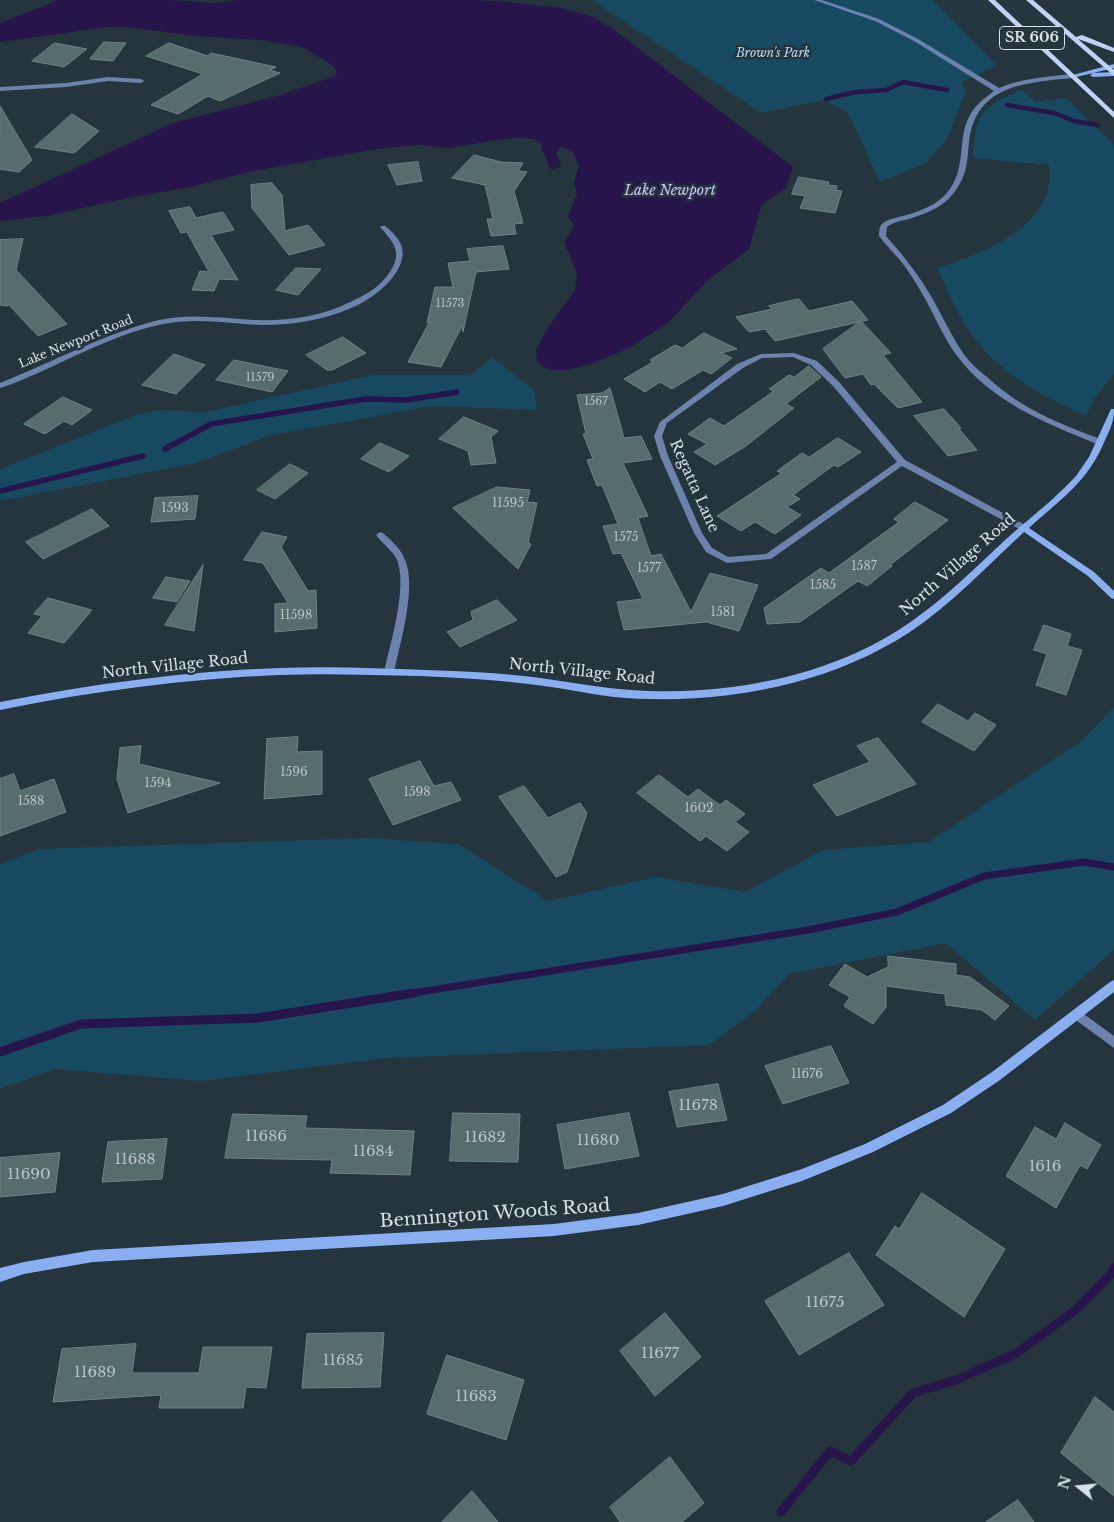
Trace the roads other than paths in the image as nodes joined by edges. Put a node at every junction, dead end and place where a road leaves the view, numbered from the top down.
1 (817, 0) edge
2 (991, 0) edge
3 (1029, 0) edge
4 (1062, 29) junction
5 (1114, 50) edge
6 (1111, 67) edge
7 (1114, 74) edge
8 (1072, 76) junction
9 (141, 81) dead end
10 (0, 89) edge
11 (999, 91) junction
12 (1114, 116) edge
13 (383, 227) dead end
14 (0, 386) edge
15 (1114, 411) edge
16 (1100, 442) junction
17 (902, 462) junction
18 (1024, 528) junction
19 (380, 536) dead end
20 (1114, 596) edge
21 (389, 672) junction
22 (0, 706) edge
23 (1114, 985) edge
24 (1077, 1014) junction
25 (1114, 1043) edge
26 (0, 1275) edge

1 - 11 street
2 - 8 main road, SR 606
3 - 4 main road, SR 606
4 - 5 main road
4 - 6 main road, SR 606
6 - 7 main road, SR 606
6 - 8 street
7 - 8 street
8 - 11 street
8 - 12 main road, SR 606
9 - 10 street
11 - 16 street
13 - 14 street, Lake Newport Road
15 - 16 street, North Village Road
16 - 18 street, North Village Road
17 - 17 street, Regatta Lane
17 - 18 street, Regatta Lane
18 - 20 street
18 - 21 street, North Village Road
19 - 21 street
21 - 22 street, North Village Road
23 - 24 street, Bennington Woods Road
24 - 25 street
24 - 26 street, Bennington Woods Road

